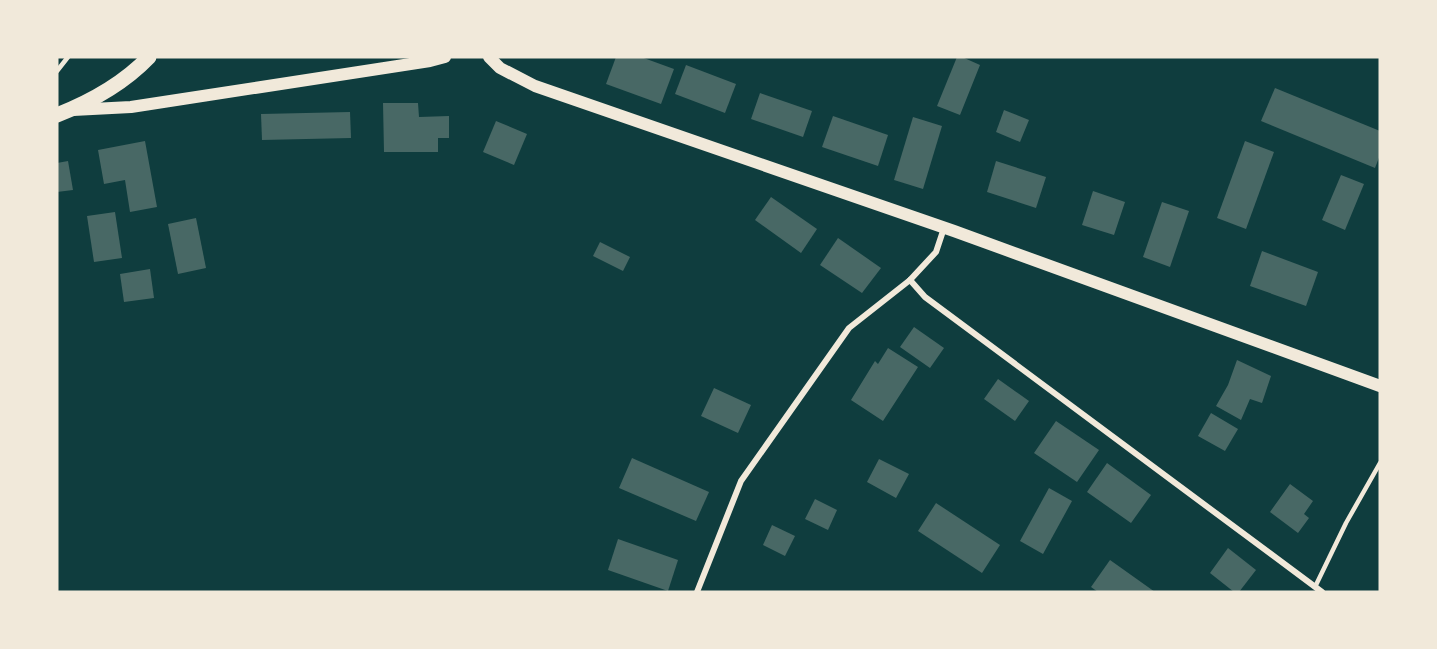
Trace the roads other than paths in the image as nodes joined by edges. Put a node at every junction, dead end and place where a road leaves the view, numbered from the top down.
1 (68, 57) edge
2 (149, 57) edge
3 (446, 57) edge
4 (489, 57) edge
5 (57, 71) edge
6 (63, 113) edge
7 (945, 228) junction
8 (910, 280) junction
9 (1380, 386) edge
10 (1380, 463) edge
11 (1315, 587) junction
12 (698, 592) edge
13 (1322, 592) edge

1 - 5 lane
2 - 6 main road
3 - 6 main road
4 - 7 main road
7 - 8 street
7 - 9 main road
8 - 11 street
8 - 12 street
10 - 11 lane
11 - 13 street

